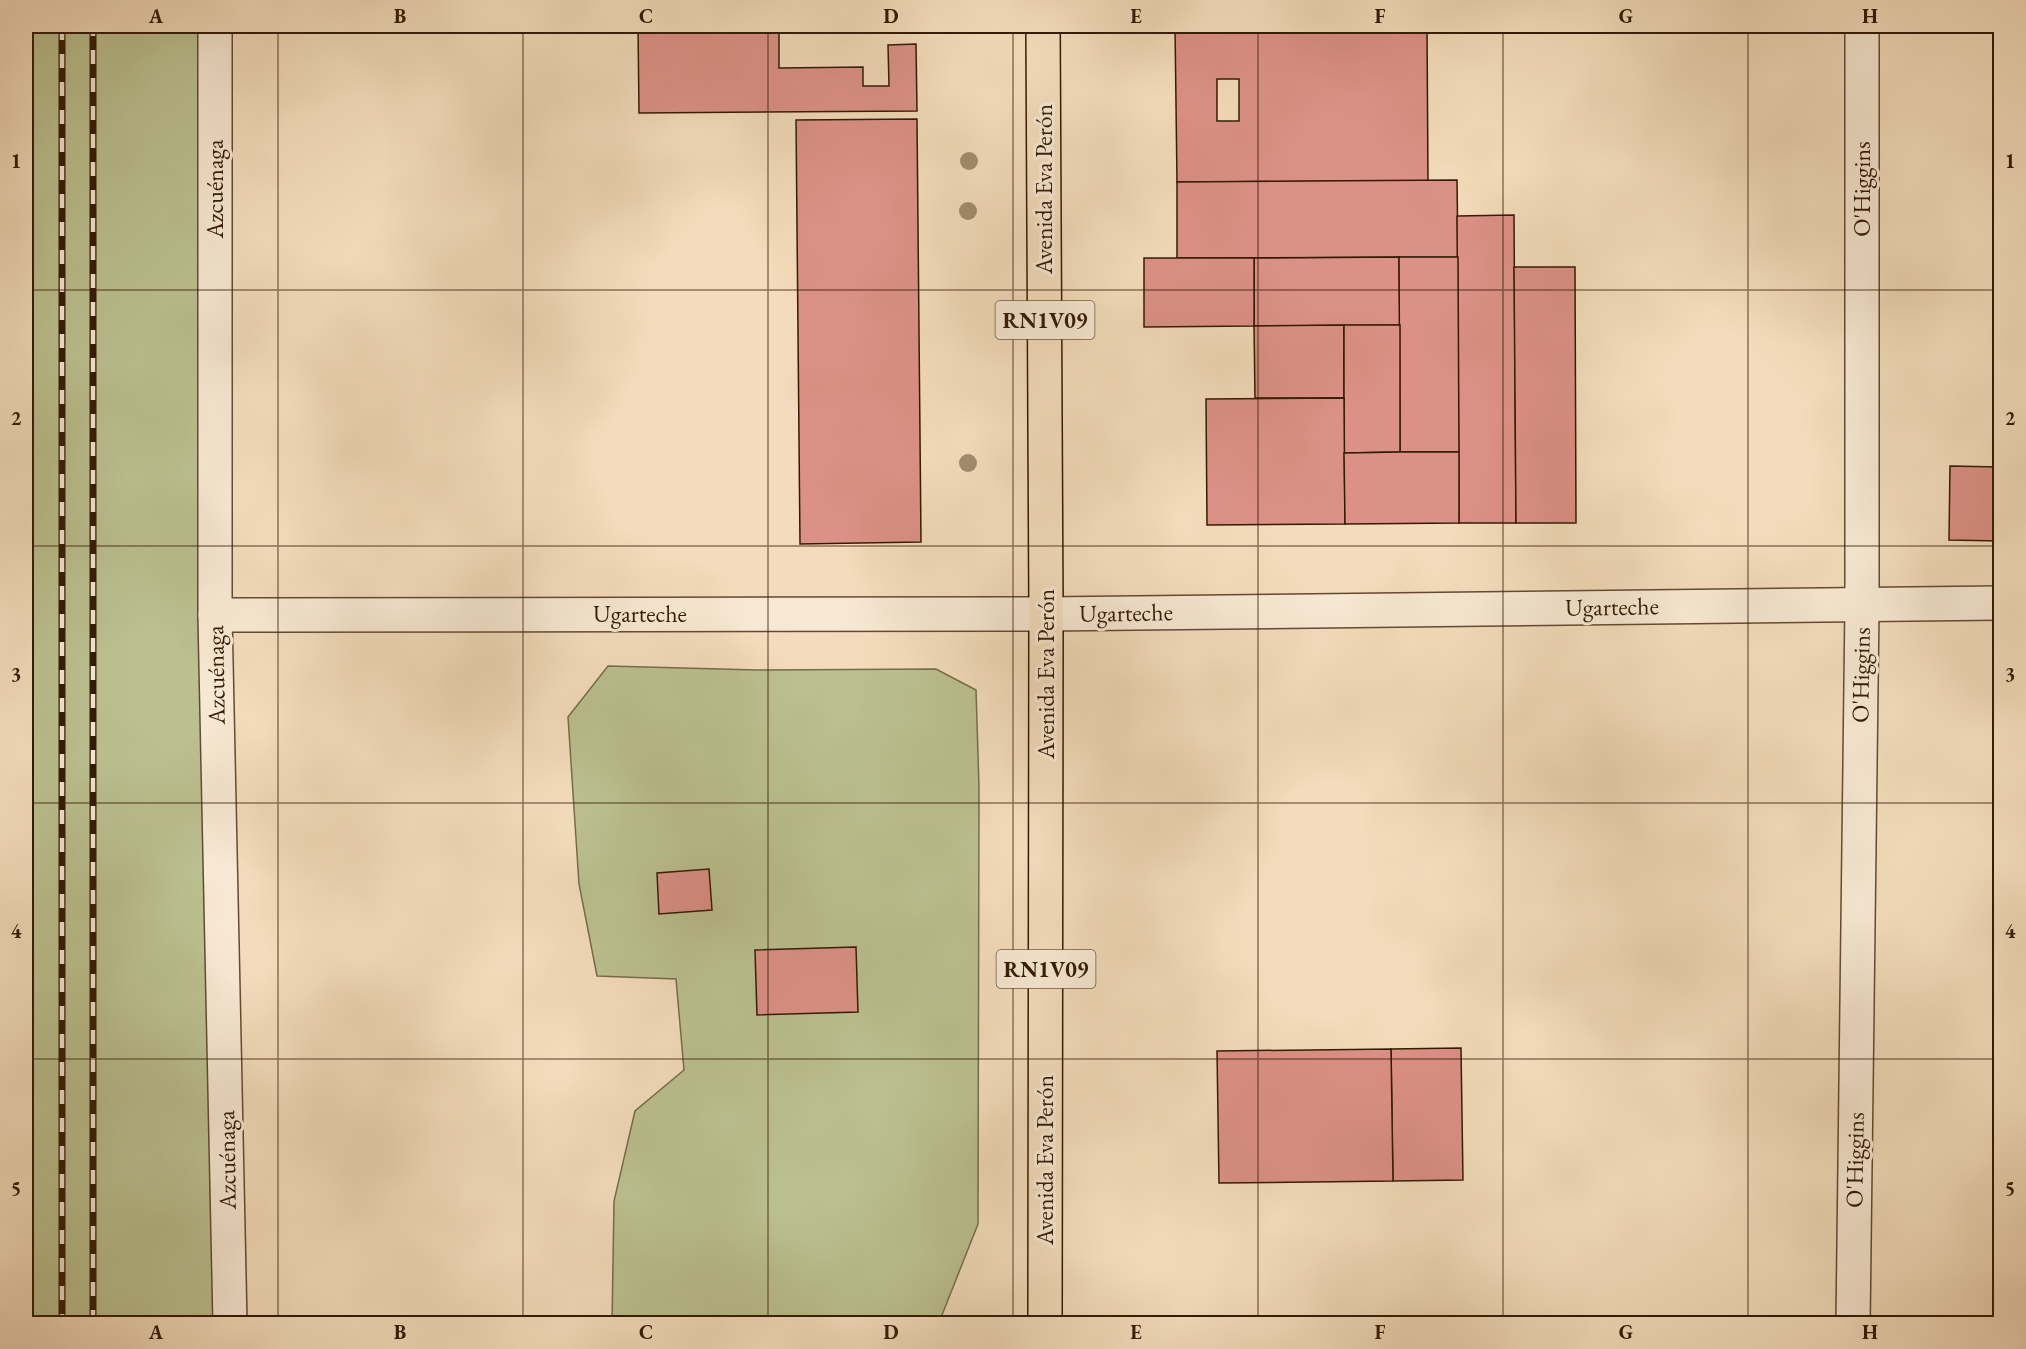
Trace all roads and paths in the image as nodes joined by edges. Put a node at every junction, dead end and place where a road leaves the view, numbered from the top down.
1 (214, 26) edge
2 (1043, 26) edge
3 (1862, 26) edge
4 (2001, 603) edge
5 (1862, 605) junction
6 (1046, 614) junction
7 (215, 615) junction
8 (230, 1323) edge
9 (1045, 1323) edge
10 (1853, 1323) edge

1 - 7 street, Azcuénaga
2 - 6 main road, Avenida Eva Perón / RN1V09
3 - 5 street, O'Higgins
4 - 5 street, Ugarteche
5 - 6 street, Ugarteche
5 - 10 street, O'Higgins
6 - 7 street, Ugarteche
6 - 9 main road, Avenida Eva Perón / RN1V09
7 - 8 street, Azcuénaga

